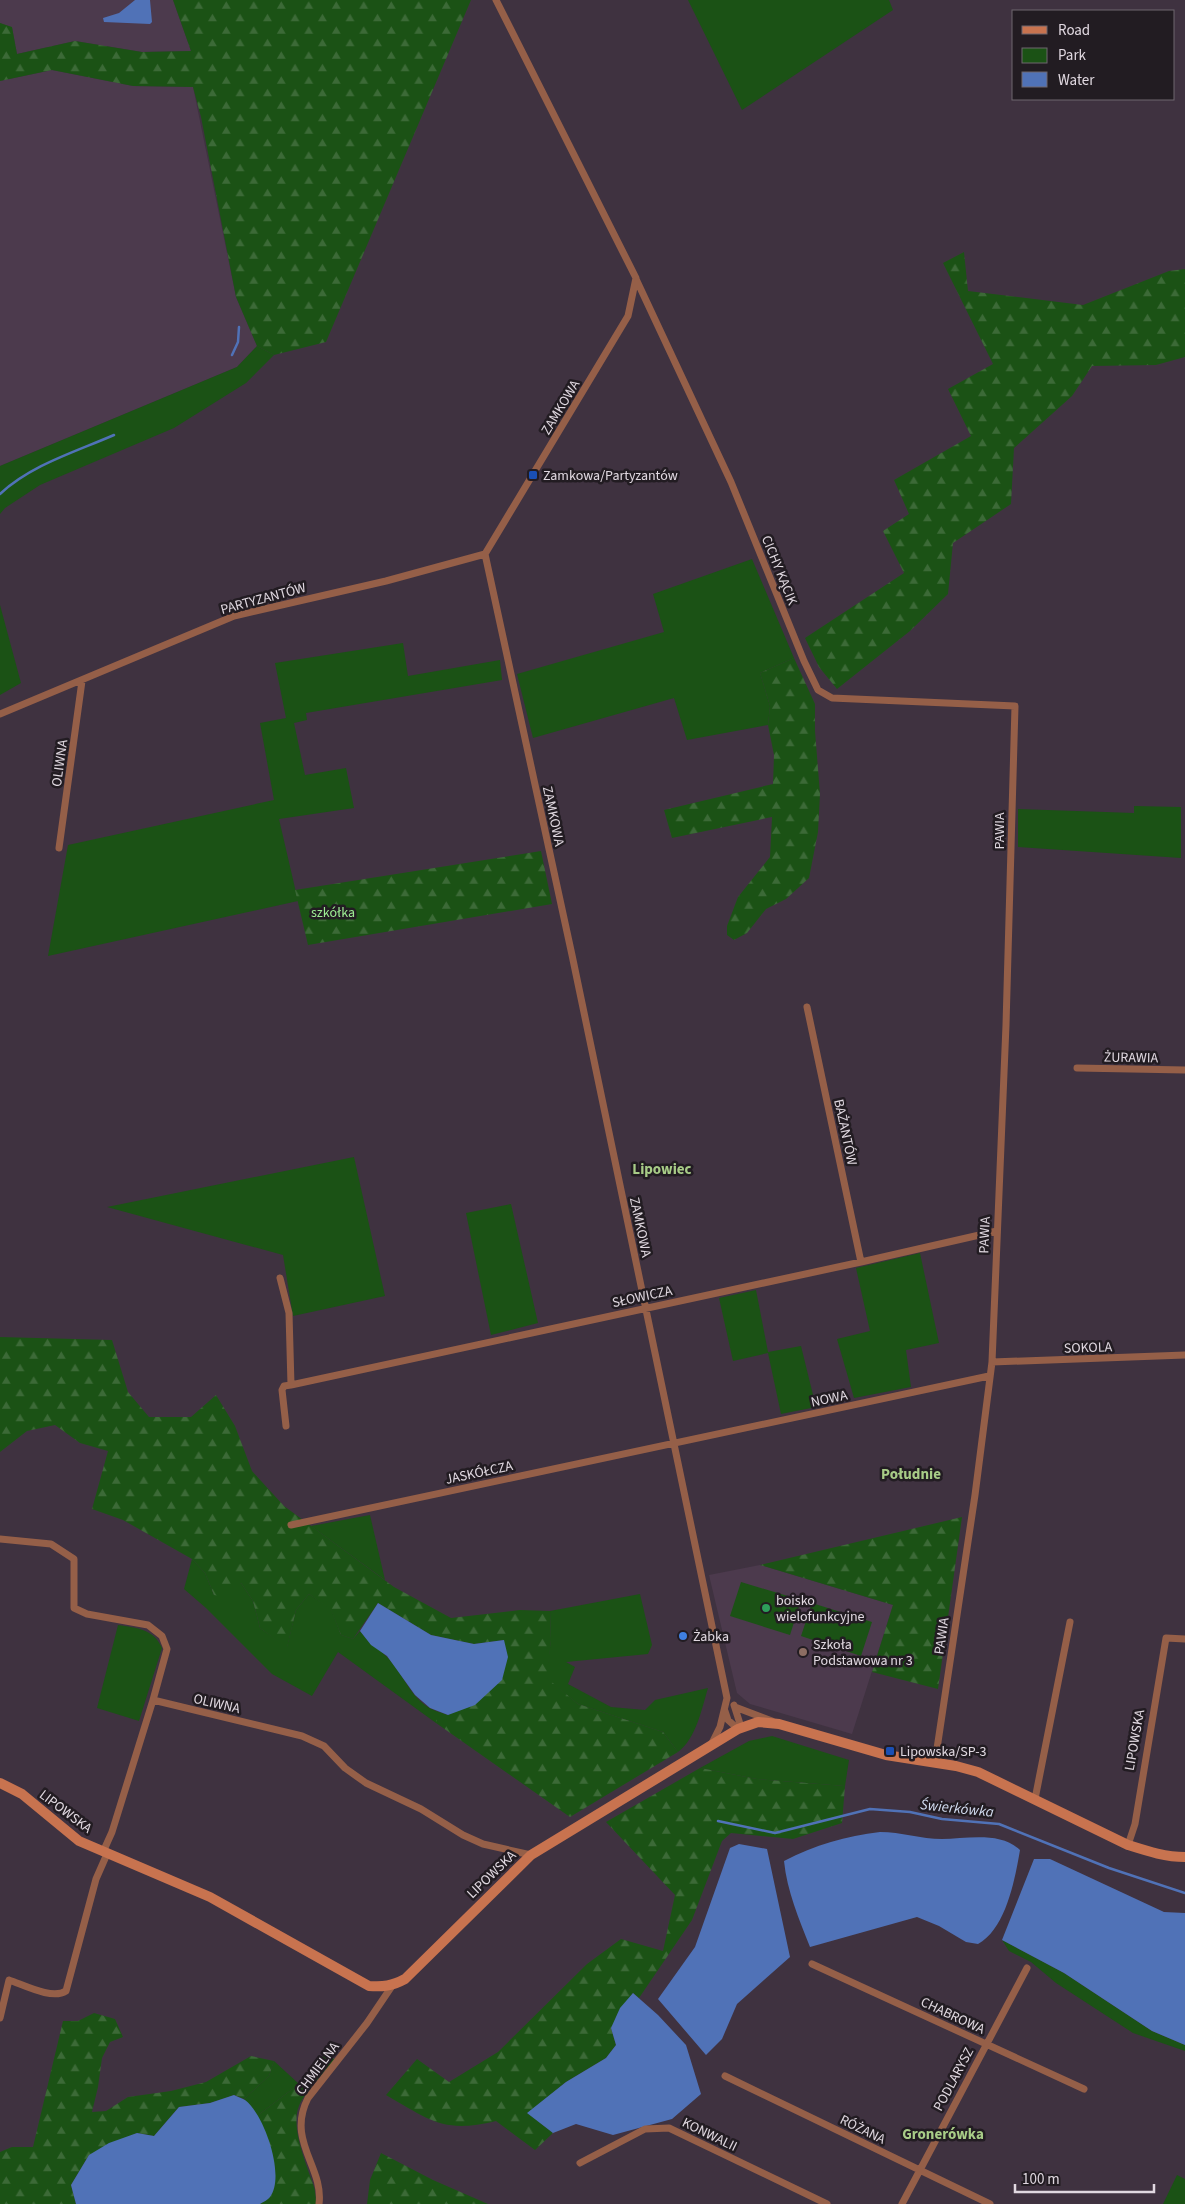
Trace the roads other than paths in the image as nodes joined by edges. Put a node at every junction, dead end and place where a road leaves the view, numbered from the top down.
1 (496, 0) edge
2 (636, 278) junction
3 (485, 554) junction
4 (82, 681) junction
5 (1015, 706) joint
6 (0, 714) edge
7 (59, 848) dead end
8 (807, 1007) dead end
9 (1077, 1068) dead end
10 (1185, 1070) edge
11 (997, 1231) junction
12 (861, 1262) junction
13 (280, 1278) dead end
14 (645, 1308) junction
15 (1185, 1355) edge
16 (992, 1362) junction
17 (989, 1376) junction
18 (291, 1384) junction
19 (286, 1426) dead end
20 (673, 1443) junction
21 (291, 1525) dead end
22 (0, 1539) edge
23 (1070, 1622) dead end
24 (1185, 1638) edge
25 (727, 1698) junction
26 (153, 1700) junction
27 (735, 1707) junction
28 (725, 1710) junction
29 (779, 1724) junction
30 (739, 1728) junction
31 (712, 1745) junction
32 (935, 1762) junction
33 (0, 1783) edge
34 (1035, 1799) junction
35 (1128, 1845) junction
36 (105, 1853) junction
37 (531, 1855) junction
38 (1185, 1857) edge
39 (812, 1964) dead end
40 (1027, 1968) dead end
41 (392, 1986) junction
42 (0, 2018) edge
43 (986, 2044) junction
44 (725, 2076) dead end
45 (1084, 2089) dead end
46 (580, 2163) dead end
47 (919, 2170) junction
48 (319, 2204) edge
49 (827, 2204) edge
50 (902, 2204) edge
51 (990, 2204) edge

1 - 2 street
2 - 3 street, ZAMKOWA
2 - 5 street, CICHY KĄCIK
3 - 4 street, PARTYZANTÓW
3 - 14 street, ZAMKOWA
4 - 6 street, PARTYZANTÓW
4 - 7 street, OLIWNA
5 - 11 street, PAWIA
8 - 12 street, BAŻANTÓW
9 - 10 street, ŻURAWIA
11 - 12 street, SŁOWICZA
11 - 16 street, PAWIA
12 - 14 street, SŁOWICZA
13 - 18 street
14 - 18 street, SŁOWICZA
14 - 20 street, ZAMKOWA
15 - 16 street, SOKOLA
16 - 17 street, PAWIA
17 - 20 street, NOWA
17 - 32 street, PAWIA
18 - 19 street
20 - 21 street, JASKÓŁCZA
20 - 25 street, ZAMKOWA
22 - 26 street
23 - 34 street
24 - 35 street, LIPOWSKA
25 - 27 street, ZAMKOWA
25 - 28 street, ZAMKOWA
26 - 36 street
26 - 37 street, OLIWNA
27 - 29 street, ZAMKOWA
27 - 30 street, ZAMKOWA
28 - 30 street
28 - 31 street, ZAMKOWA
29 - 30 street, LIPOWSKA
29 - 32 street, LIPOWSKA
30 - 31 street, LIPOWSKA
31 - 37 street, LIPOWSKA
32 - 34 street, LIPOWSKA
33 - 36 street, LIPOWSKA
34 - 35 street, LIPOWSKA
35 - 38 street, LIPOWSKA
36 - 41 street, LIPOWSKA
36 - 42 street
37 - 41 street, LIPOWSKA
39 - 43 street, CHABROWA
40 - 43 street, PODLARYSZ
41 - 48 street, CHMIELNA
43 - 45 street, CHABROWA
43 - 47 street, PODLARYSZ
44 - 47 street, RÓŻANA
46 - 49 street, KONWALII
47 - 50 street, PODLARYSZ
47 - 51 street, RÓŻANA

